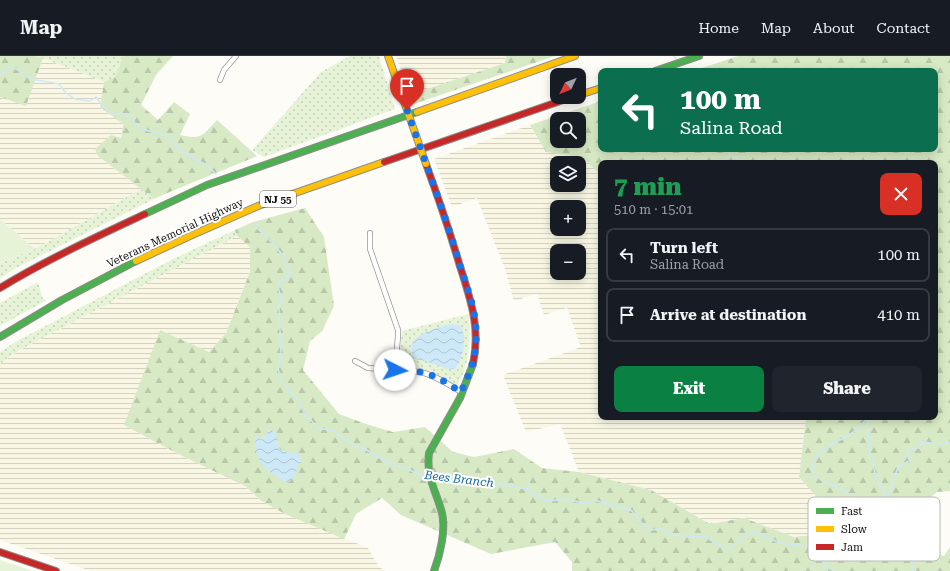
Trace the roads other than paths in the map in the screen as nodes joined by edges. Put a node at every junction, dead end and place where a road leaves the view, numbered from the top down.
1 (236, 56) edge
2 (388, 56) edge
3 (575, 56) edge
4 (699, 56) edge
5 (664, 68) edge
6 (220, 80) dead end
7 (598, 89) edge
8 (586, 93) edge
9 (552, 104) edge
10 (370, 233) dead end
11 (0, 288) edge
12 (0, 337) edge
13 (355, 360) dead end
14 (395, 370) junction
15 (461, 392) junction
16 (0, 552) edge
17 (56, 571) edge
18 (434, 571) edge

1 - 6 street
2 - 15 main road, bridge
3 - 11 main road
4 - 5 main road
7 - 8 main road
9 - 12 main road, Veterans Memorial Highway / NJ 55
10 - 14 street
13 - 14 street
14 - 15 street
15 - 18 main road
16 - 17 main road

